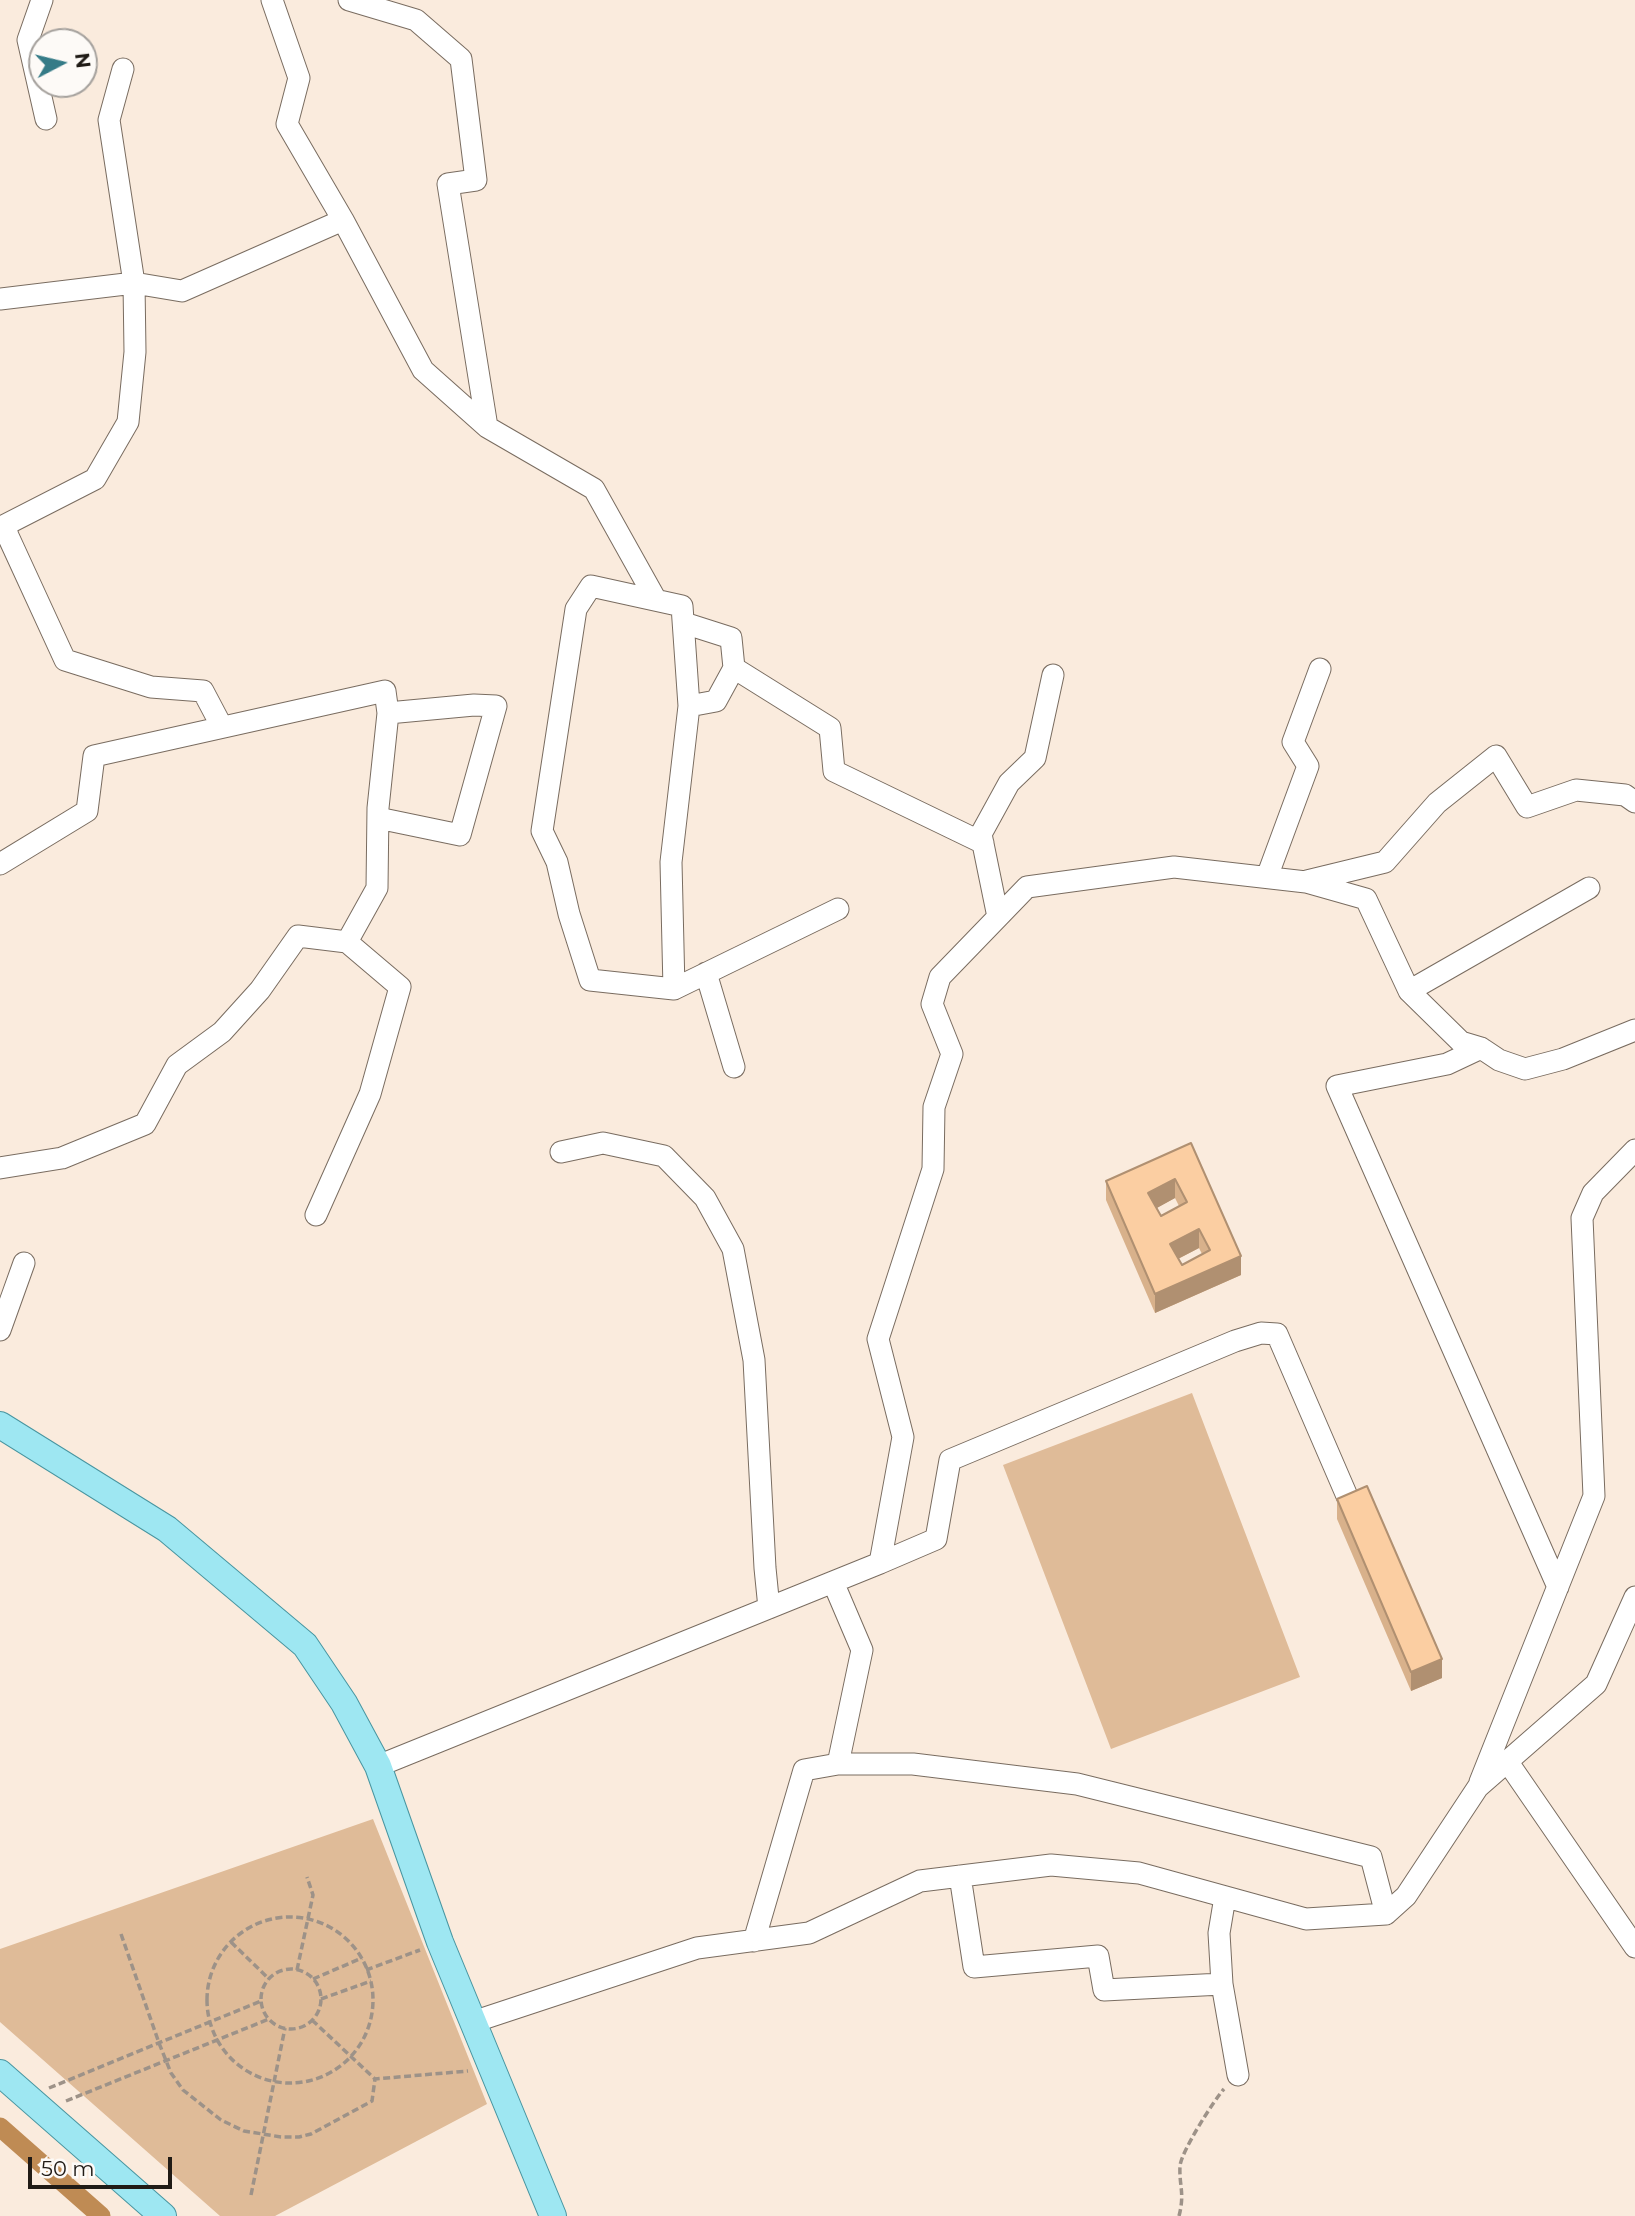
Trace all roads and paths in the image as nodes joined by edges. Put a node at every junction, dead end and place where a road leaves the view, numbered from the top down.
1 (42, 0) edge
2 (272, 0) edge
3 (349, 0) edge
4 (123, 69) dead end
5 (46, 119) dead end
6 (343, 220) junction
7 (134, 283) junction
8 (0, 299) edge
9 (487, 427) junction
10 (656, 600) junction
11 (684, 623) junction
12 (734, 668) junction
13 (1320, 669) dead end
14 (1052, 675) dead end
15 (689, 706) junction
16 (388, 713) junction
17 (222, 727) junction
18 (1635, 802) edge
19 (378, 818) junction
20 (984, 843) junction
21 (0, 863) edge
22 (1267, 877) junction
23 (1306, 882) junction
24 (1589, 888) dead end
25 (838, 909) dead end
26 (998, 917) junction
27 (347, 942) junction
28 (706, 973) junction
29 (674, 989) junction
30 (1409, 990) junction
31 (1635, 1030) edge
32 (1481, 1048) junction
33 (734, 1067) dead end
34 (1635, 1150) edge
35 (561, 1152) dead end
36 (0, 1168) edge
37 (316, 1215) dead end
38 (23, 1264) dead end
39 (0, 1329) edge
40 (0, 1425) edge
41 (1350, 1503) edge
42 (880, 1563) junction
43 (833, 1582) junction
44 (1558, 1587) junction
45 (1635, 1597) edge
46 (769, 1608) junction
47 (1507, 1761) junction
48 (838, 1764) junction
49 (378, 1766) junction
50 (1478, 1787) junction
51 (960, 1876) junction
52 (307, 1877) dead end
53 (1225, 1897) junction
54 (1386, 1914) junction
55 (308, 1919) junction
56 (121, 1934) dead end
57 (754, 1941) junction
58 (231, 1942) junction
59 (440, 1942) junction
60 (1635, 1947) edge
61 (362, 1958) junction
62 (298, 1970) junction
63 (366, 1970) junction
64 (269, 1979) junction
65 (313, 1979) junction
66 (371, 1981) junction
67 (1222, 1983) junction
68 (321, 1999) junction
69 (261, 2001) junction
70 (268, 2019) junction
71 (312, 2020) junction
72 (210, 2022) junction
73 (473, 2022) junction
74 (285, 2028) junction
75 (218, 2039) junction
76 (159, 2043) junction
77 (351, 2056) junction
78 (166, 2060) junction
79 (493, 2069) junction
80 (0, 2073) edge
81 (1238, 2075) joint
82 (375, 2079) junction
83 (274, 2082) junction
84 (34, 2104) junction
85 (264, 2135) junction
86 (251, 2195) dead end
87 (163, 2216) edge
88 (554, 2216) edge
89 (1179, 2216) edge

1 - 5 street
2 - 6 street
3 - 9 street
4 - 7 street
6 - 7 street
6 - 9 street
7 - 8 street
7 - 17 street
9 - 10 street
10 - 11 street
10 - 29 street
11 - 12 street
11 - 15 street
12 - 15 street
12 - 20 street
13 - 22 street
14 - 20 street
15 - 29 street
16 - 17 street
16 - 19 street
16 - 19 street
17 - 21 street
18 - 23 street
19 - 27 street
20 - 26 street
22 - 23 street
22 - 26 street
23 - 30 street
24 - 30 street
25 - 28 street
26 - 42 street
27 - 36 street
27 - 37 street
28 - 29 street
28 - 33 street
30 - 32 street
31 - 32 street
32 - 44 street
34 - 44 street
35 - 46 street
38 - 39 street
40 - 49 main road
41 - 42 street
42 - 43 street
43 - 46 street
43 - 48 street
44 - 50 street
45 - 47 street
46 - 49 street
47 - 50 street
47 - 60 street
48 - 54 street
48 - 57 street
49 - 59 main road
50 - 54 street
51 - 53 street
51 - 57 street
51 - 67 street
52 - 55 path
53 - 54 street
53 - 67 street
55 - 58 path
55 - 61 path
55 - 62 path
56 - 76 path
57 - 73 street
58 - 64 path
58 - 72 path
59 - 63 path
59 - 73 main road
61 - 63 path
61 - 65 path
62 - 64 path
62 - 65 path
63 - 66 path
64 - 69 path
65 - 68 path
66 - 68 path
66 - 77 path
67 - 81 street
68 - 71 path
69 - 70 path
69 - 72 path
70 - 74 path
70 - 75 path
71 - 74 path
71 - 77 path
72 - 75 path
72 - 76 path
73 - 79 main road
74 - 83 path
75 - 78 path
75 - 83 path
76 - 78 path
76 - 84 path
77 - 82 path
77 - 83 path
78 - 84 path
78 - 85 path
79 - 82 path
79 - 88 main road
80 - 84 main road
81 - 89 path
82 - 85 path
83 - 85 path
84 - 87 main road
85 - 86 path

